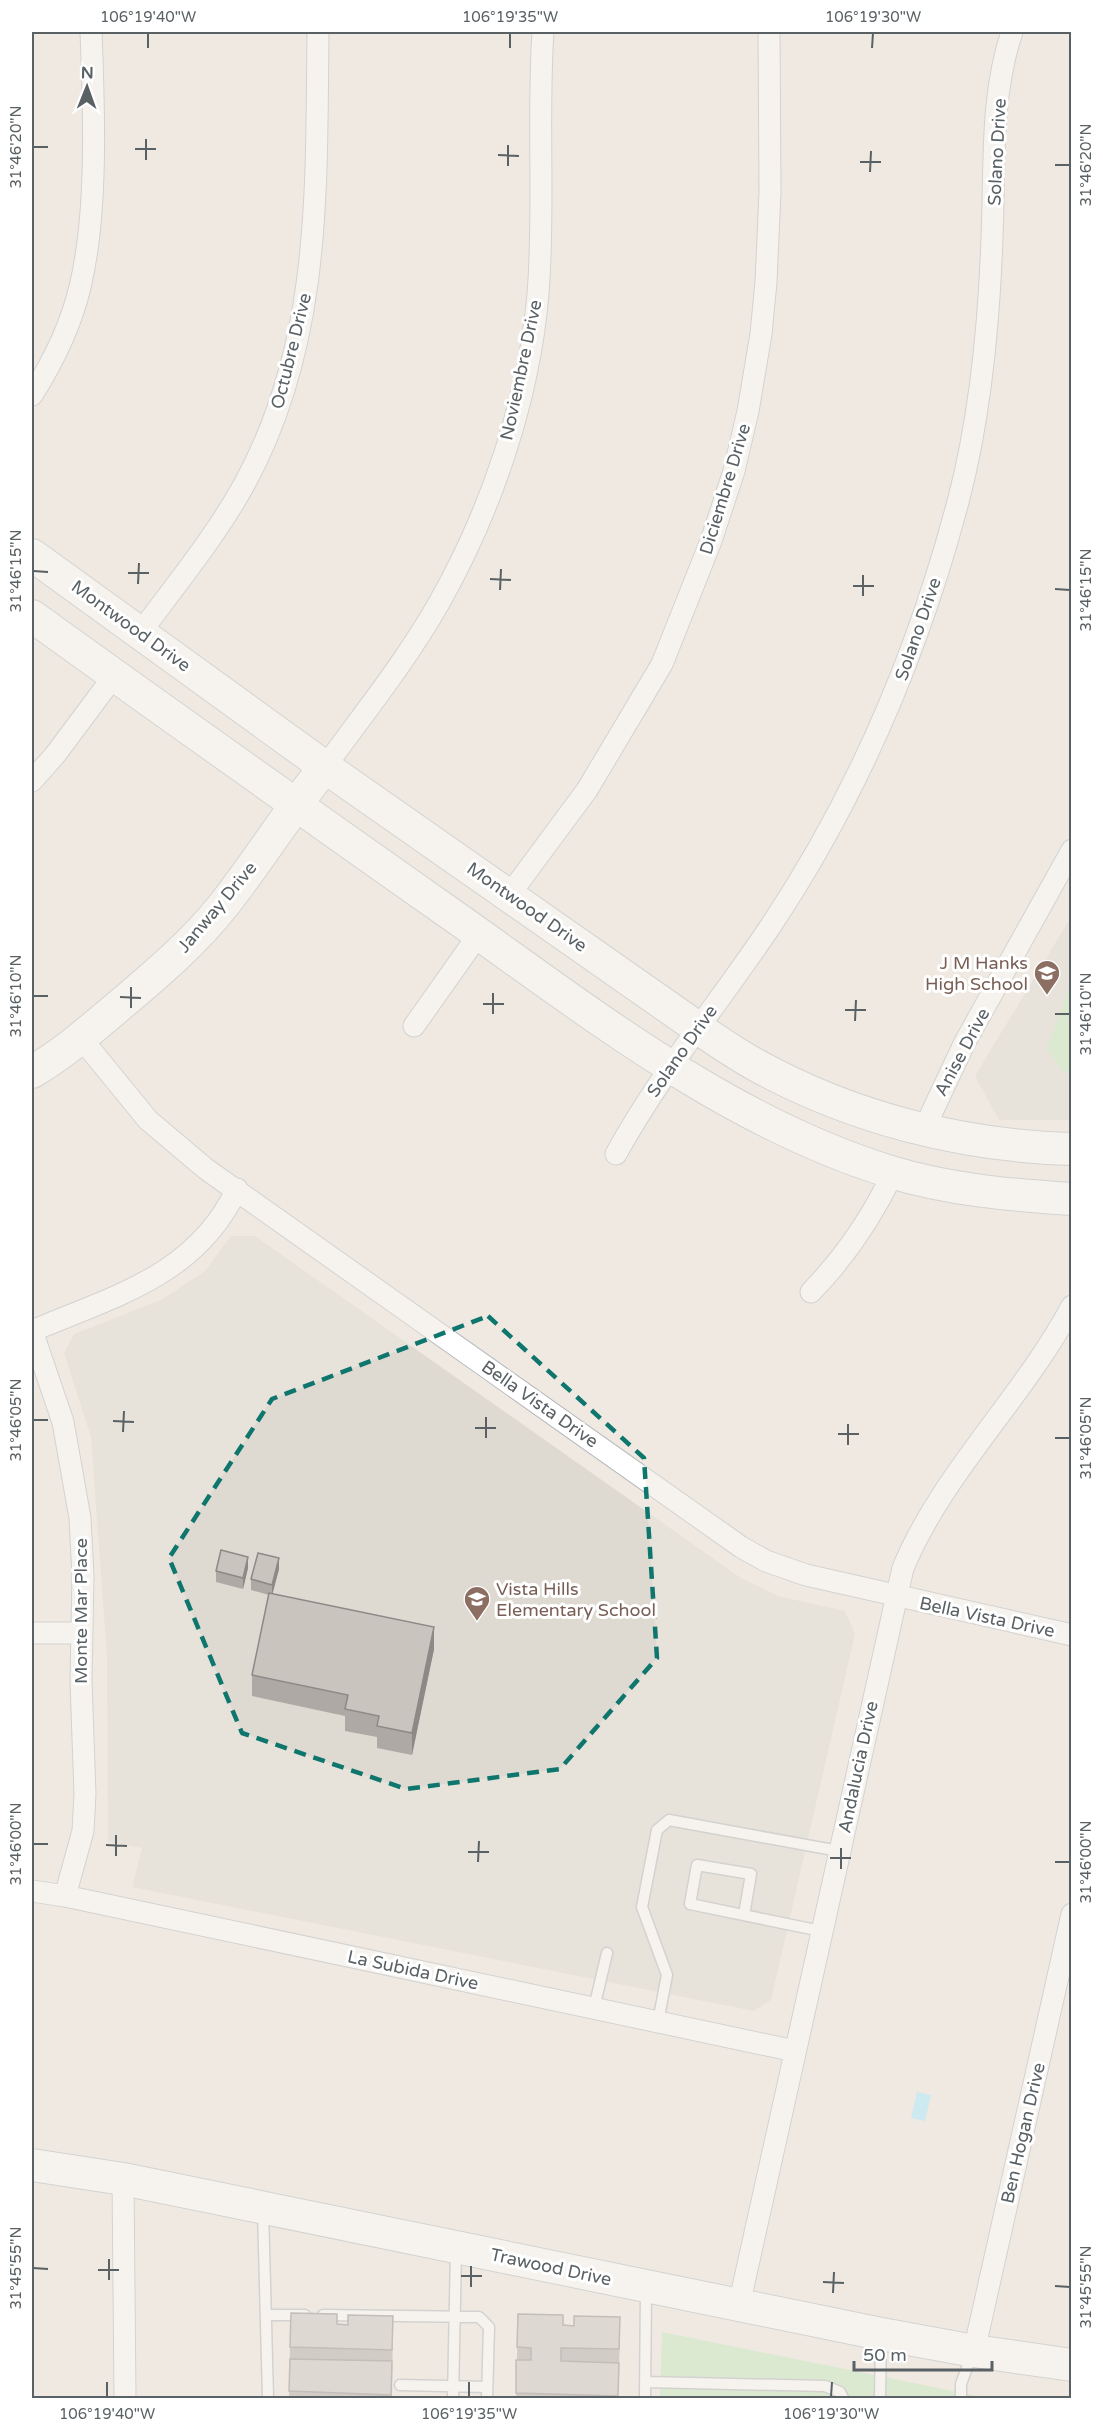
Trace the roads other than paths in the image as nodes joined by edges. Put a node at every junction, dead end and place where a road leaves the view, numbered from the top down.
1 (91, 32) edge
2 (318, 32) edge
3 (543, 32) edge
4 (769, 32) edge
5 (1012, 32) edge
6 (32, 395) edge
7 (32, 555) edge
8 (32, 616) edge
9 (141, 632) junction
10 (114, 676) junction
11 (325, 767) junction
12 (32, 781) edge
13 (294, 804) junction
14 (1071, 850) edge
15 (510, 894) junction
16 (479, 934) junction
17 (414, 1026) dead end
18 (698, 1028) junction
19 (81, 1038) junction
20 (670, 1067) junction
21 (32, 1072) edge
22 (924, 1129) junction
23 (1071, 1149) edge
24 (616, 1154) dead end
25 (893, 1173) junction
26 (237, 1189) junction
27 (1071, 1199) edge
28 (811, 1292) dead end
29 (1071, 1306) edge
30 (32, 1331) edge
31 (895, 1596) junction
32 (32, 1633) edge
33 (82, 1633) junction
34 (1071, 1635) edge
35 (839, 1851) junction
36 (32, 1892) edge
37 (65, 1896) junction
38 (1071, 1914) edge
39 (744, 1916) junction
40 (821, 1931) junction
41 (607, 1953) dead end
42 (594, 2008) junction
43 (658, 2022) junction
44 (795, 2051) junction
45 (32, 2165) edge
46 (123, 2179) junction
47 (263, 2208) junction
48 (456, 2248) junction
49 (646, 2287) junction
50 (739, 2306) junction
51 (266, 2315) junction
52 (455, 2317) junction
53 (881, 2334) junction
54 (974, 2351) junction
55 (1071, 2365) edge
56 (646, 2382) junction
57 (400, 2385) dead end
58 (453, 2386) junction
59 (487, 2387) junction
60 (125, 2398) edge
61 (268, 2398) edge
62 (453, 2398) edge
63 (487, 2398) edge
64 (645, 2398) edge
65 (843, 2398) edge
66 (880, 2398) edge
67 (961, 2398) edge

1 - 6 street
2 - 9 street, Octubre Drive
3 - 11 street, Noviembre Drive
4 - 15 street, Diciembre Drive
5 - 18 street, Solano Drive
7 - 9 main road, Montwood Drive
8 - 10 main road
9 - 11 main road, Montwood Drive
10 - 12 street
10 - 13 main road
11 - 13 main road, Janway Drive
11 - 15 main road, Montwood Drive
13 - 16 main road
13 - 19 main road, Janway Drive
14 - 22 street, Anise Drive
15 - 18 main road, Montwood Drive
16 - 17 street
16 - 20 main road
18 - 20 street, Solano Drive
18 - 22 main road, Montwood Drive
19 - 21 main road, Janway Drive
19 - 26 street, Bella Vista Drive
20 - 24 street, Solano Drive
20 - 25 main road
22 - 23 main road, Montwood Drive
25 - 27 main road
25 - 28 street
26 - 30 street
26 - 31 street, Bella Vista Drive
29 - 31 street, Andalucia Drive
30 - 33 street, Monte Mar Place
31 - 34 street, Bella Vista Drive
31 - 35 street, Andalucia Drive
32 - 33 street
33 - 37 street, Monte Mar Place
35 - 40 street, Andalucia Drive
35 - 43 lane
36 - 37 street, La Subida Drive
37 - 42 street, La Subida Drive
38 - 54 street, Ben Hogan Drive
39 - 39 lane
39 - 40 lane
40 - 44 street, Andalucia Drive
41 - 42 lane
42 - 43 street, La Subida Drive
43 - 44 street, La Subida Drive
44 - 50 street, Andalucia Drive
45 - 46 main road, Trawood Drive
46 - 47 main road, Trawood Drive
46 - 60 street
47 - 48 main road, Trawood Drive
47 - 51 lane
48 - 49 main road, Trawood Drive
48 - 52 lane
49 - 50 main road, Trawood Drive
49 - 56 lane
50 - 53 main road, Trawood Drive
51 - 52 lane
51 - 61 lane
52 - 58 lane
52 - 59 lane
53 - 54 main road, Trawood Drive
53 - 66 lane
54 - 55 main road, Trawood Drive
54 - 67 lane
56 - 64 lane
56 - 65 lane
57 - 58 lane
58 - 59 lane
58 - 62 lane
59 - 63 lane

